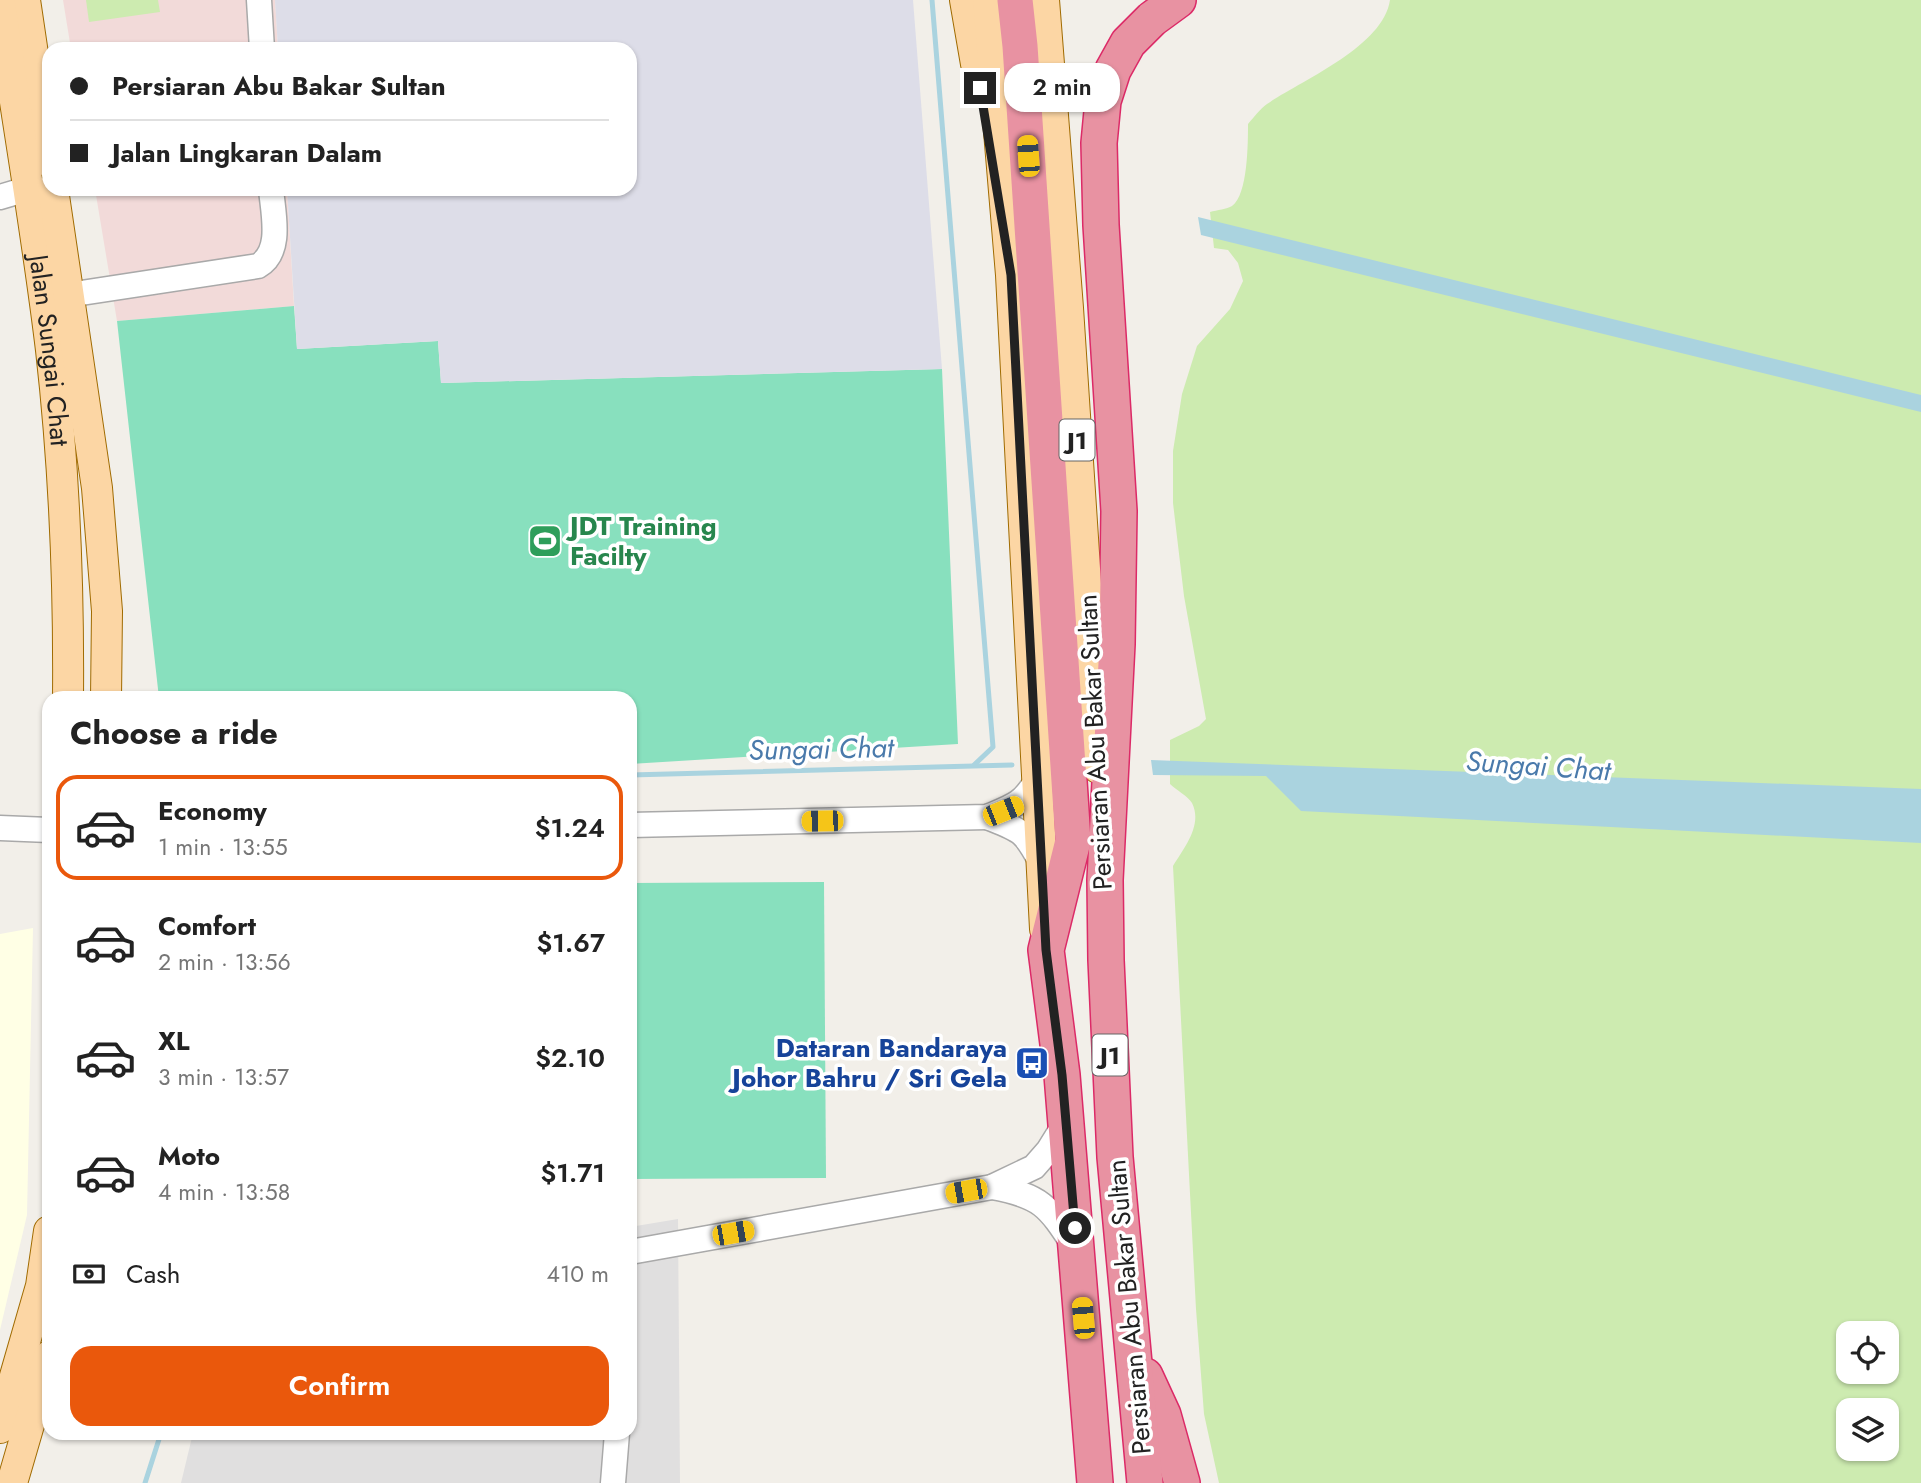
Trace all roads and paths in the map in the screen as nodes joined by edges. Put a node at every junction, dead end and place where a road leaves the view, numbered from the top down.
1 (24, 0) edge
2 (259, 0) edge
3 (965, 0) edge
4 (988, 0) edge
5 (1015, 0) edge
6 (1044, 0) edge
7 (1178, 0) edge
8 (0, 4) edge
9 (262, 42) edge
10 (42, 117) edge
11 (27, 191) edge
12 (271, 196) edge
13 (1011, 275) junction
14 (68, 295) junction
15 (68, 691) edge
16 (106, 691) edge
17 (1038, 778) junction
18 (987, 817) junction
19 (637, 825) edge
20 (0, 828) edge
21 (42, 830) edge
22 (1042, 864) junction
23 (1105, 880) junction
24 (1046, 950) junction
25 (1066, 1122) junction
26 (992, 1187) junction
27 (637, 1251) edge
28 (1078, 1251) junction
29 (42, 1279) edge
30 (1133, 1351) junction
31 (42, 1380) edge
32 (0, 1428) edge
33 (616, 1440) edge
34 (12, 1483) edge
35 (613, 1483) edge
36 (1096, 1483) edge
37 (1146, 1483) edge
38 (1182, 1483) edge

1 - 10 main road
2 - 9 street
3 - 13 main road
4 - 13 main road, Persiaran Abu Bakar Sultan / J1
5 - 24 highway
6 - 23 main road, Persiaran Abu Bakar Sultan / J1
7 - 23 highway
8 - 11 main road, Jalan Sungai Chat
11 - 14 main road, Jalan Sungai Chat
11 - 15 main road, Jalan Sungai Chat
12 - 14 street
13 - 17 main road, Persiaran Abu Bakar Sultan / J1
14 - 16 main road, Jalan Sungai Chat
17 - 18 street
17 - 22 main road, Persiaran Abu Bakar Sultan / J1
18 - 19 street
18 - 22 street
20 - 21 street
22 - 24 main road, Persiaran Abu Bakar Sultan / J1
23 - 30 highway, Persiaran Abu Bakar Sultan / J1
24 - 25 highway, Persiaran Abu Bakar Sultan / J1
25 - 26 street
25 - 28 highway, Persiaran Abu Bakar Sultan / J1
26 - 27 street
26 - 28 street
28 - 36 highway, Persiaran Abu Bakar Sultan / J1
29 - 32 main road
30 - 37 highway, Persiaran Abu Bakar Sultan / J1
30 - 38 highway
31 - 34 main road
33 - 35 street

